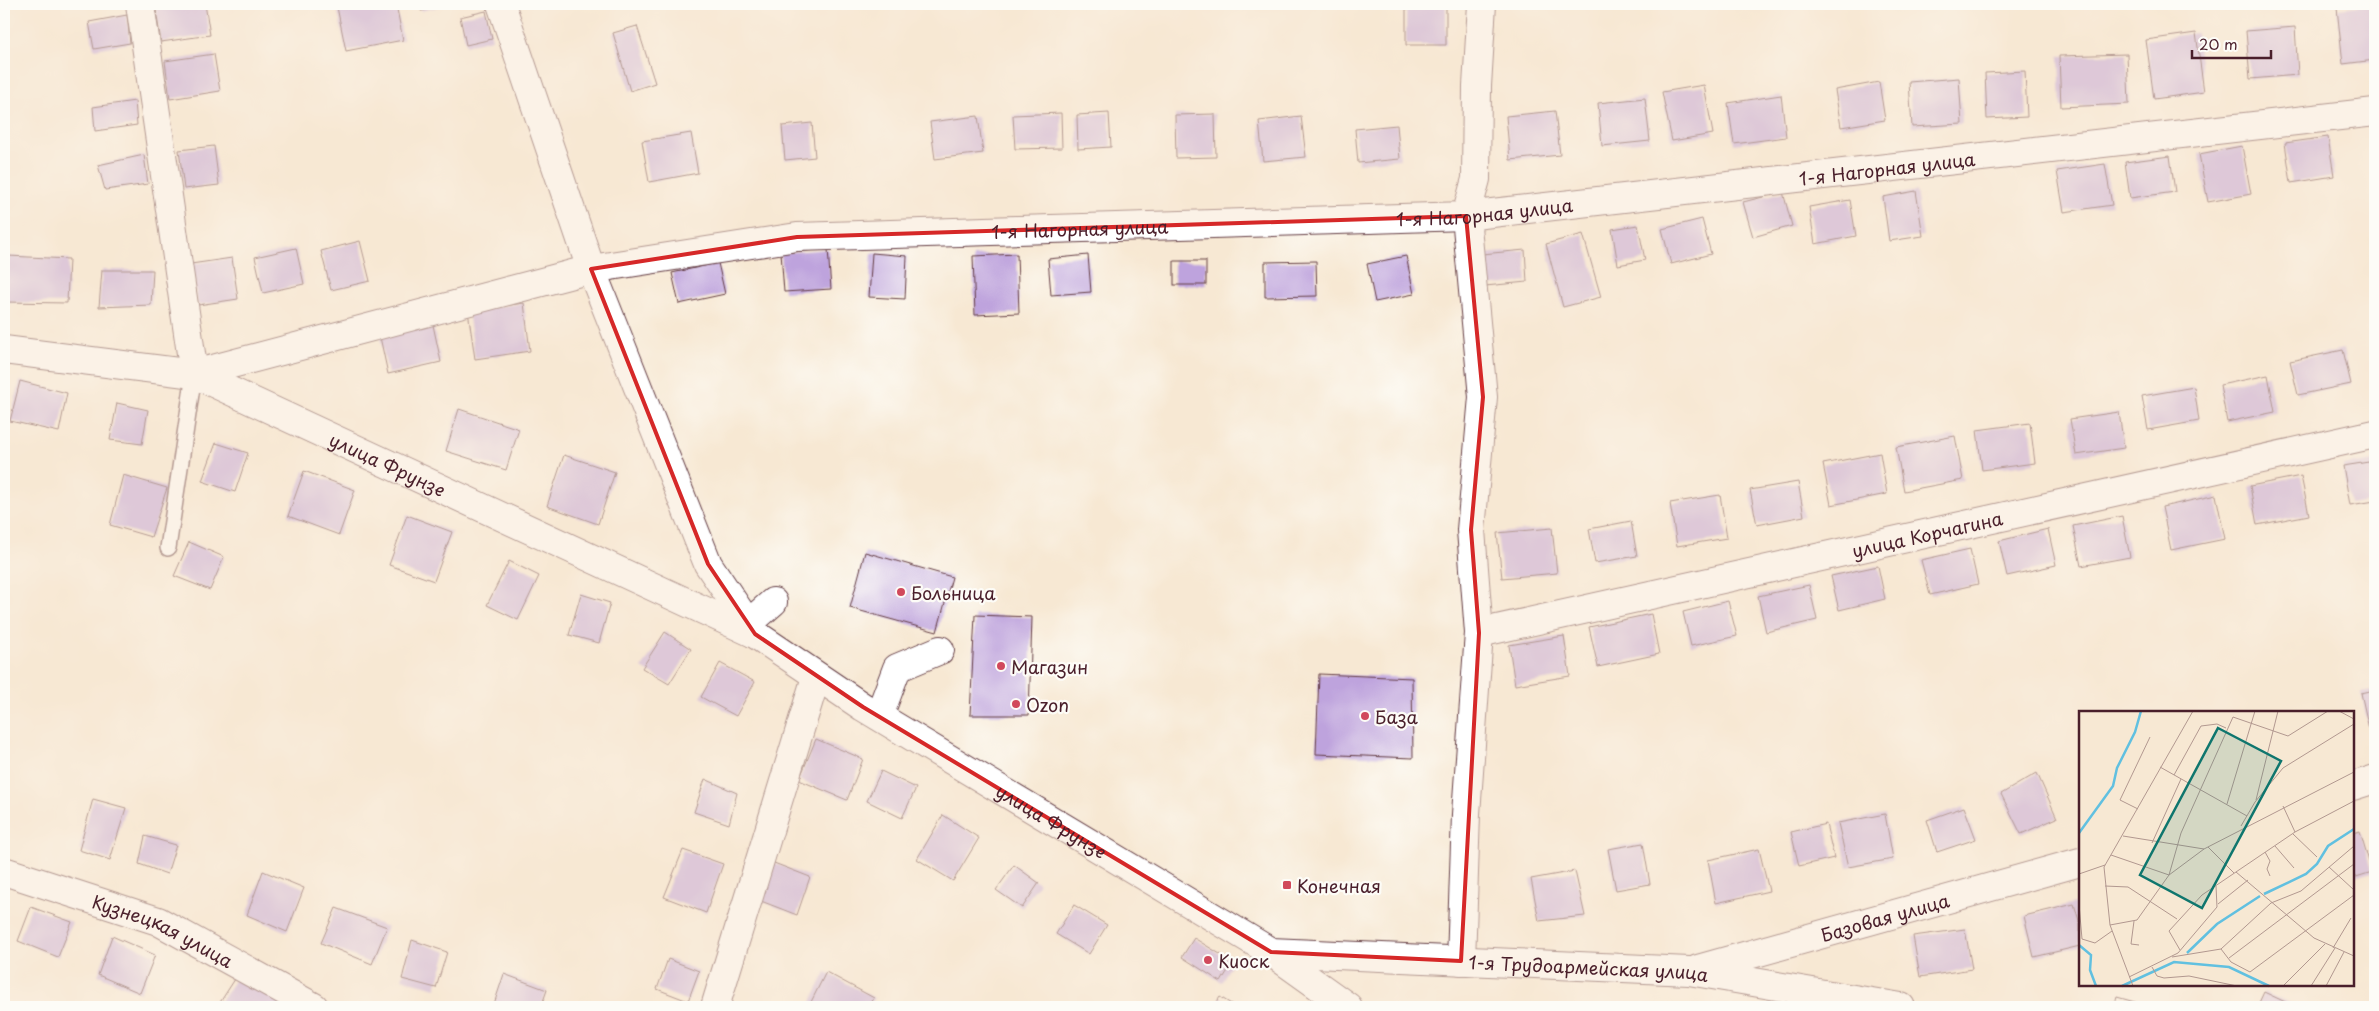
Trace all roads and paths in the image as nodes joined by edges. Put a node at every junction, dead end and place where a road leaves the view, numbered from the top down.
1 (140, 4) edge
2 (500, 4) edge
3 (1482, 4) edge
4 (2375, 112) edge
5 (1466, 216) junction
6 (591, 269) junction
7 (4, 350) edge
8 (194, 374) junction
9 (2375, 434) edge
10 (168, 548) dead end
11 (773, 602) dead end
12 (752, 629) junction
13 (1478, 633) junction
14 (940, 650) dead end
15 (816, 677) junction
16 (879, 716) junction
17 (2375, 780) edge
18 (2354, 786) edge
19 (2079, 862) edge
20 (4, 871) edge
21 (1271, 952) junction
22 (1461, 961) junction
23 (1689, 971) junction
24 (314, 1007) edge
25 (715, 1007) edge
26 (1348, 1007) edge
27 (1901, 1007) edge

1 - 8 street
2 - 6 street, улица Фрунзе
3 - 5 street
4 - 5 street, 1-я Нагорная улица
5 - 6 street, 1-я Нагорная улица
5 - 13 street
6 - 8 street, 1-я Нагорная улица
6 - 12 street, улица Фрунзе
7 - 8 street, улица Фрунзе
8 - 10 lane
8 - 12 street, улица Фрунзе
9 - 13 street, улица Корчагина
11 - 12 street
12 - 15 street, улица Фрунзе
13 - 22 street
14 - 16 street
15 - 16 street, улица Фрунзе
15 - 25 street
16 - 21 street, улица Фрунзе
17 - 18 street
19 - 23 street, Базовая улица
20 - 24 street, Кузнецкая улица
21 - 22 street, 1-я Трудоармейская улица
21 - 26 street, улица Фрунзе
22 - 23 street, 1-я Трудоармейская улица
23 - 27 street, 1-я Трудоармейская улица

